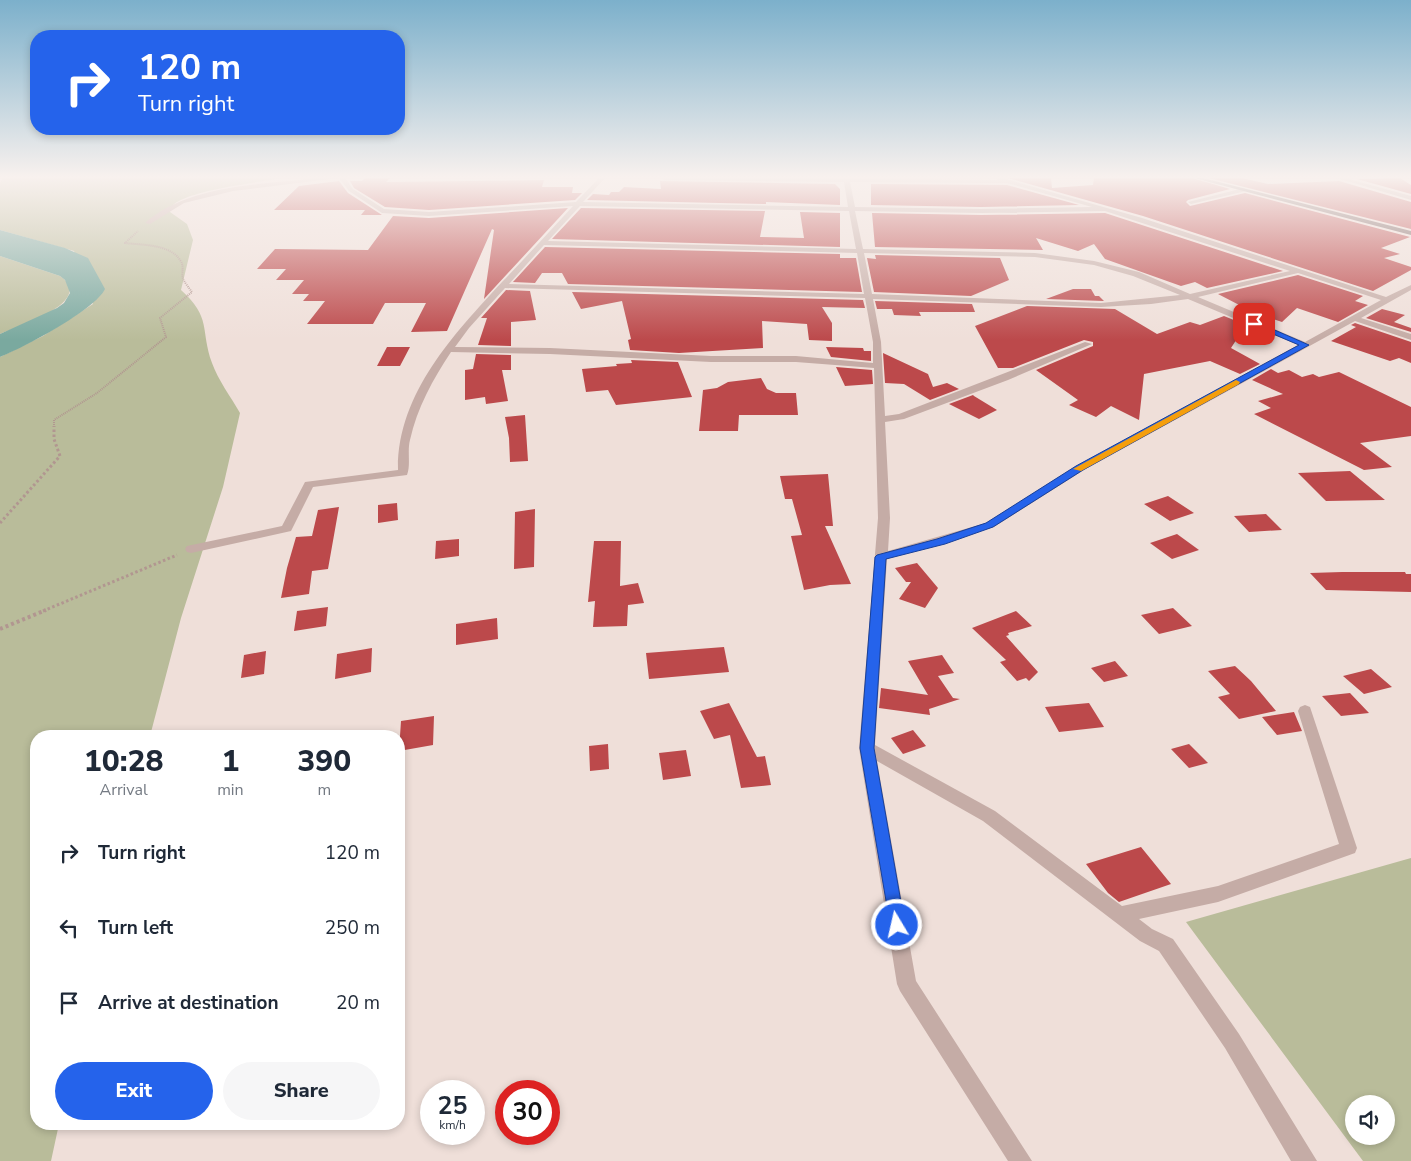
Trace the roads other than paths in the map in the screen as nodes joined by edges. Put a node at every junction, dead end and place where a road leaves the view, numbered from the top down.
1 (553, 232) edge
2 (856, 232) edge
3 (1178, 232) edge
4 (542, 244) junction
5 (860, 252) junction
6 (1298, 271) junction
7 (503, 286) junction
8 (1411, 287) edge
9 (1187, 296) junction
10 (868, 297) junction
11 (1388, 300) junction
12 (1354, 318) junction
13 (1411, 337) edge
14 (1088, 344) dead end
15 (1305, 345) junction
16 (447, 349) junction
17 (878, 366) junction
18 (880, 420) junction
19 (191, 549) road end
20 (881, 557) junction
21 (1305, 710) dead end
22 (867, 748) junction
23 (1120, 915) junction
24 (1021, 1161) edge
25 (1306, 1161) edge

1 - 4 street
2 - 5 street
3 - 6 street
4 - 5 street
4 - 7 street
5 - 9 street
5 - 10 street
6 - 9 street
6 - 11 street
7 - 10 street
7 - 16 street
8 - 11 street
9 - 10 street
9 - 15 street
10 - 17 street
11 - 12 street
12 - 13 street
12 - 15 street
14 - 18 street
15 - 20 street
16 - 17 street
16 - 19 street
17 - 18 street
18 - 20 street
20 - 22 street
21 - 23 street
22 - 23 street
22 - 24 street
23 - 25 street

